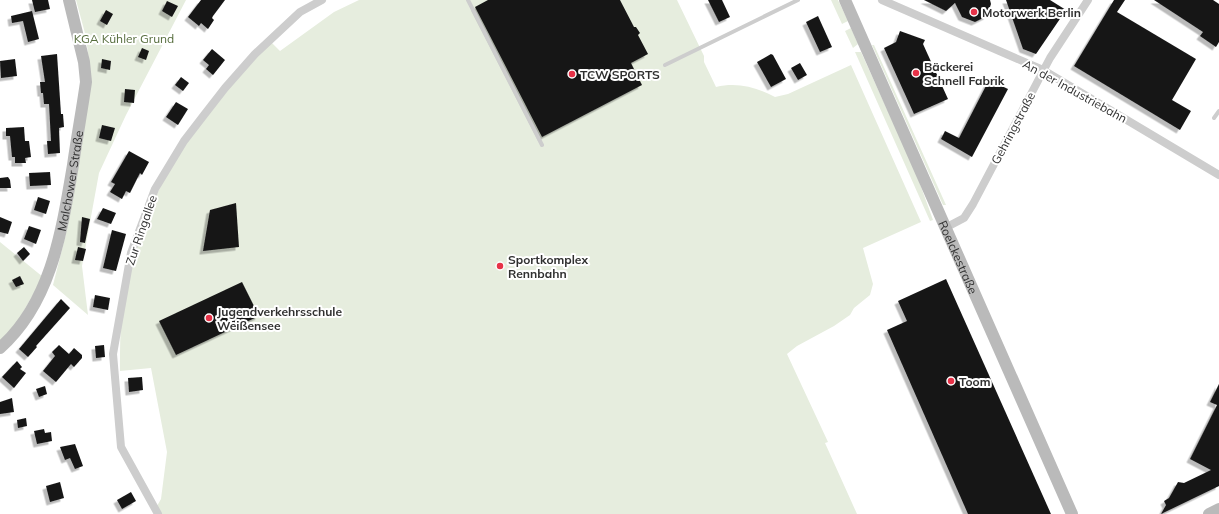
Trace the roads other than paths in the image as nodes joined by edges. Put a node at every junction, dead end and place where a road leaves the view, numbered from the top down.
1 (69, 0) edge
2 (311, 0) edge
3 (322, 0) edge
4 (468, 0) edge
5 (798, 0) edge
6 (845, 0) edge
7 (882, 0) edge
8 (1088, 0) edge
9 (300, 12) junction
10 (665, 65) dead end
11 (1043, 70) junction
12 (1219, 111) edge
13 (1214, 118) dead end
14 (542, 145) dead end
15 (1219, 175) edge
16 (945, 228) junction
17 (0, 348) edge
18 (1219, 509) edge
19 (158, 514) edge
20 (1072, 514) edge
21 (1209, 514) edge

1 - 17 main road, Malchower Straße
2 - 9 street, Zur Ringallee
3 - 9 street, Zur Ringallee
4 - 14 lane
5 - 10 lane
6 - 16 main road, Roelckestraße
7 - 11 street, An der Industriebahn
8 - 11 street, Gehringstraße
9 - 19 street, Zur Ringallee
11 - 15 street, An der Industriebahn
11 - 16 street, Gehringstraße
12 - 13 lane
16 - 20 main road, Roelckestraße
18 - 21 main road

